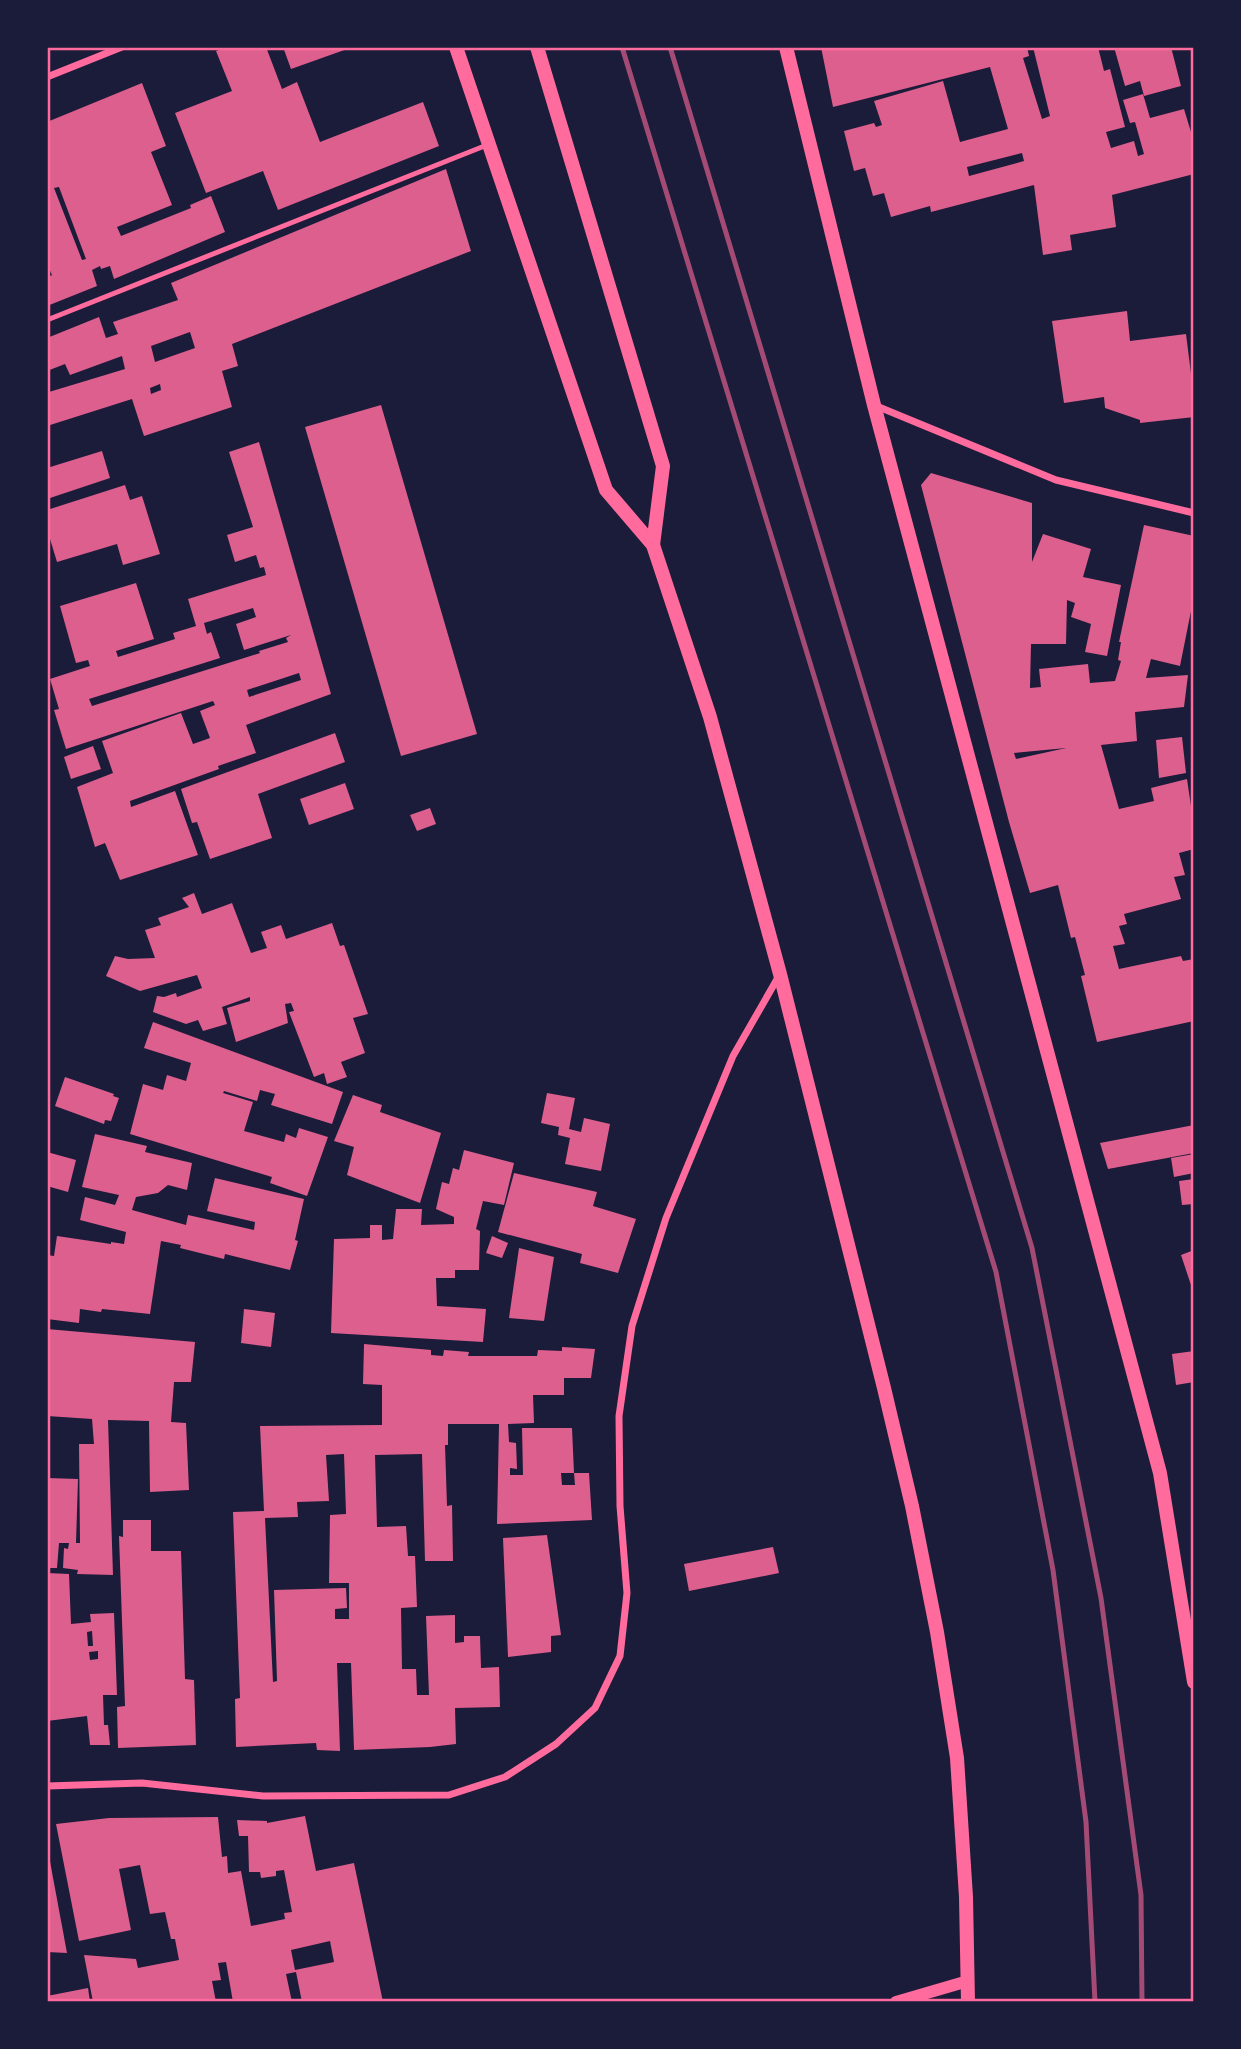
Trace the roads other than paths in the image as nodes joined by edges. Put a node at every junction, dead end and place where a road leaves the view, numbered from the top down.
1 (122, 47) edge
2 (456, 47) edge
3 (537, 47) edge
4 (786, 47) edge
5 (47, 78) edge
6 (487, 145) junction
7 (47, 320) edge
8 (874, 405) junction
9 (1194, 513) edge
10 (653, 545) junction
11 (780, 974) junction
12 (1194, 1682) edge
13 (47, 1786) edge
14 (968, 1981) junction
15 (896, 2002) edge
16 (968, 2002) edge

1 - 5 street
2 - 6 main road
3 - 10 main road
4 - 8 main road
6 - 7 lane
6 - 10 main road
8 - 9 street
8 - 12 main road
10 - 11 main road
11 - 13 street
11 - 14 main road
14 - 15 street
14 - 16 main road

